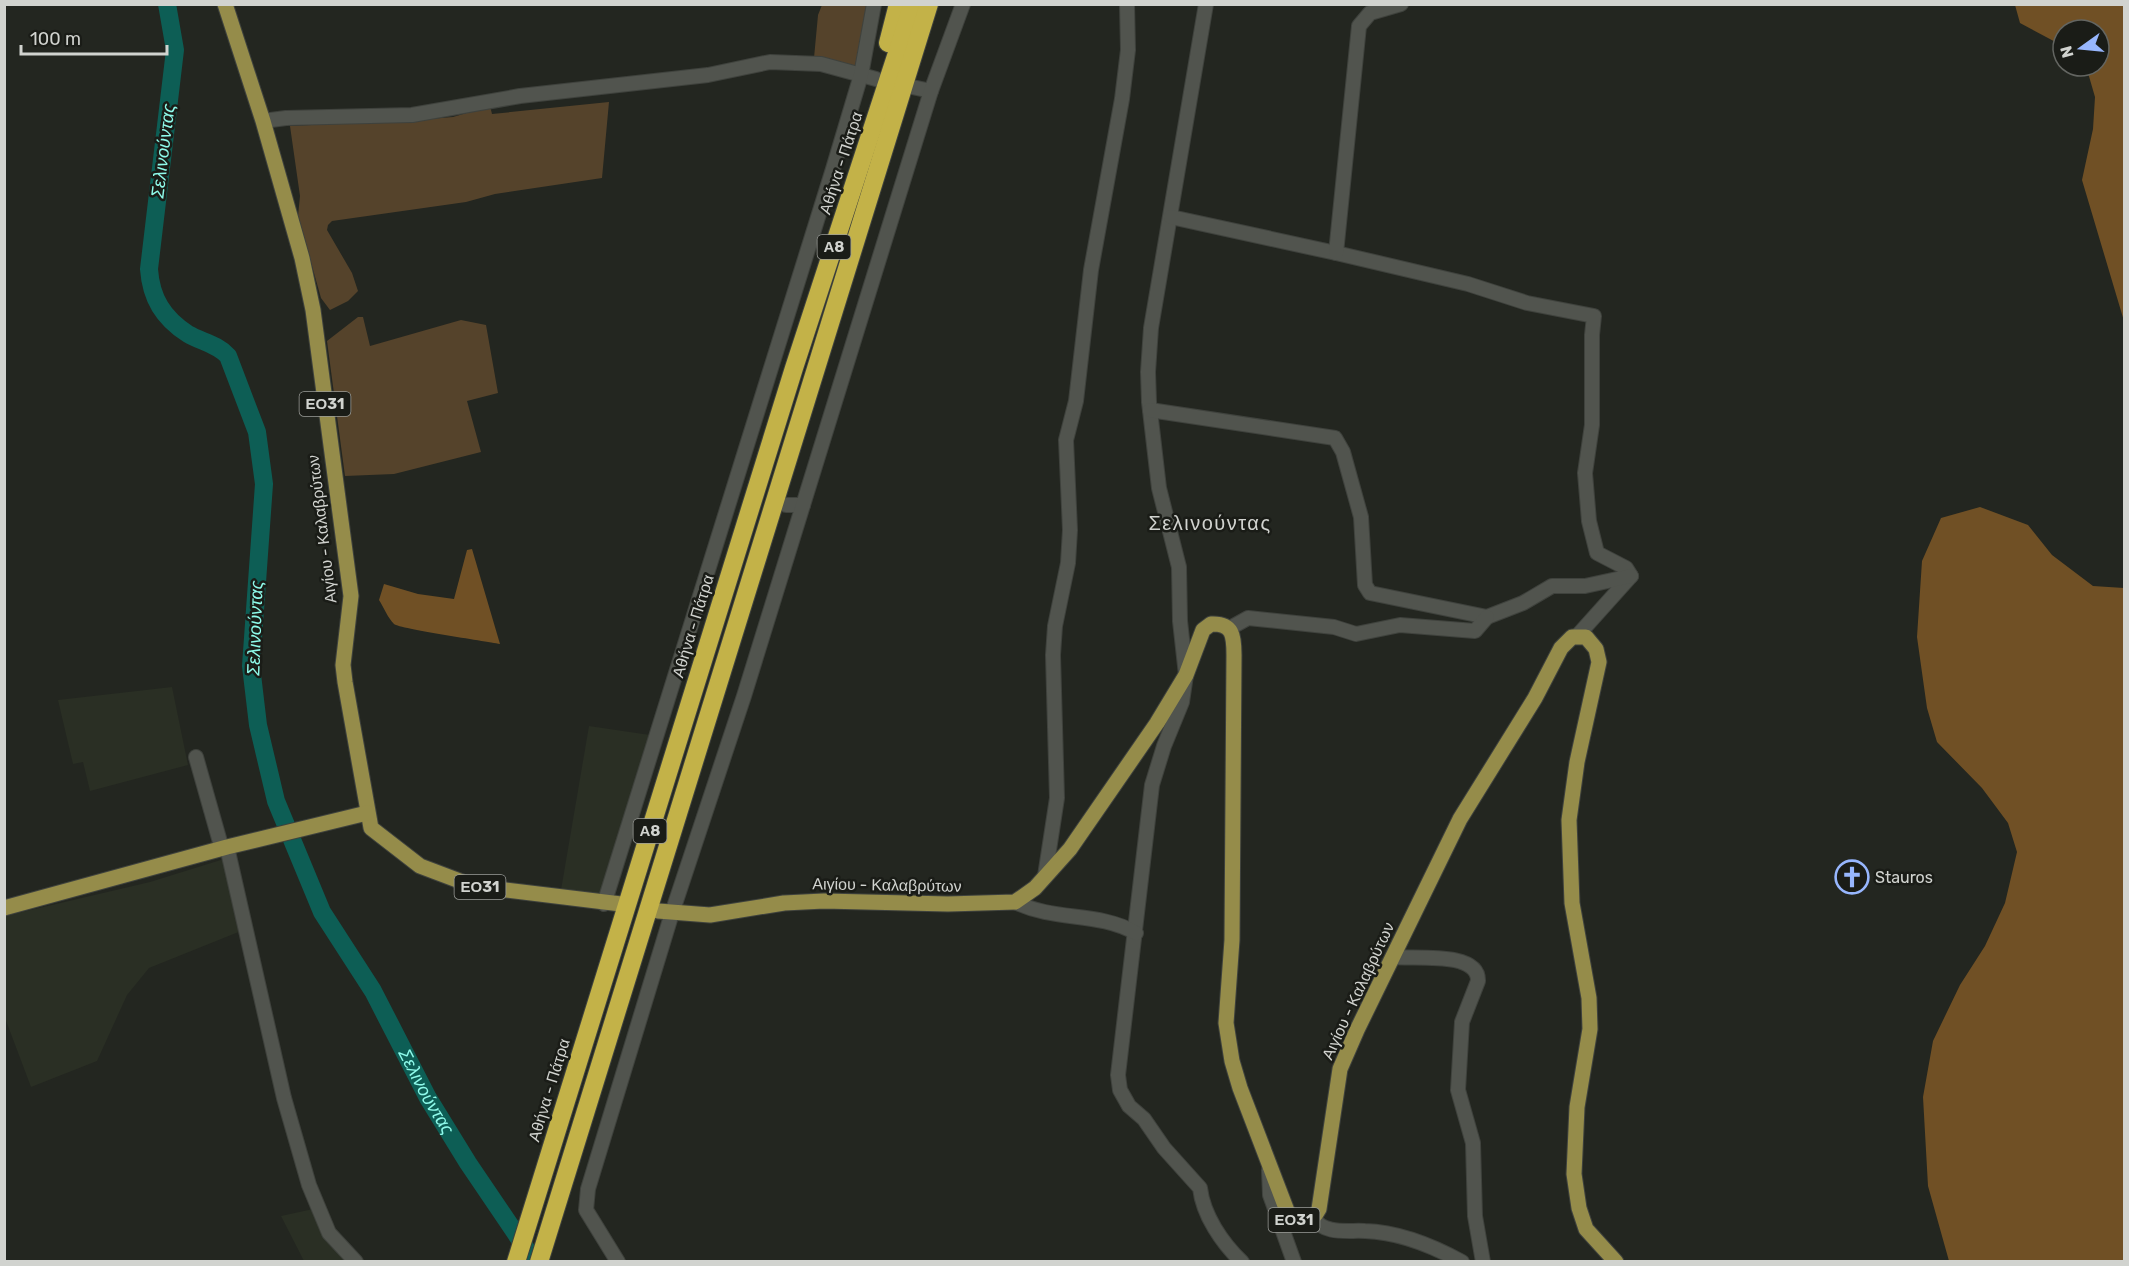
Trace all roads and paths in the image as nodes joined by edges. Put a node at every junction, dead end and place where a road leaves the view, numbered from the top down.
1 (225, 4) edge
2 (874, 4) edge
3 (898, 4) edge
4 (913, 4) edge
5 (929, 4) edge
6 (963, 4) edge
7 (1127, 4) edge
8 (1206, 4) edge
9 (1401, 4) edge
10 (861, 75) junction
11 (876, 79) dead end
12 (912, 87) dead end
13 (931, 91) junction
14 (263, 122) junction
15 (873, 126) junction
16 (1171, 217) junction
17 (1336, 253) junction
18 (1150, 410) junction
19 (786, 505) dead end
20 (803, 505) junction
21 (728, 507) junction
22 (746, 508) dead end
23 (1631, 576) junction
24 (1487, 617) junction
25 (1230, 628) junction
26 (1578, 635) junction
27 (1186, 675) junction
28 (196, 757) dead end
29 (367, 813) junction
30 (225, 848) junction
31 (1045, 876) junction
32 (1015, 902) junction
33 (604, 904) junction
34 (621, 904) dead end
35 (4, 908) edge
36 (665, 912) junction
37 (1136, 933) junction
38 (1394, 957) junction
39 (1269, 1161) junction
40 (1313, 1218) junction
41 (356, 1262) edge
42 (516, 1262) edge
43 (539, 1262) edge
44 (618, 1262) edge
45 (1242, 1262) edge
46 (1294, 1262) edge
47 (1462, 1262) edge
48 (1483, 1262) edge
49 (1616, 1262) edge

1 - 14 main road, Αιγίου - Καλαβρύτων / ΕΟ31
2 - 10 street
3 - 15 highway
4 - 15 highway, Αθήνα - Πάτρα / Α8
5 - 43 highway, Α8
6 - 13 street
7 - 31 street
8 - 16 street
9 - 17 street
10 - 11 street
10 - 14 street
10 - 21 street
12 - 13 street
13 - 20 street
14 - 29 main road, Αιγίου - Καλαβρύτων / ΕΟ31
15 - 42 highway, Αθήνα - Πάτρα / Α8
16 - 17 street
16 - 18 street
17 - 23 street
18 - 24 street
18 - 27 street
19 - 20 street
20 - 36 street
21 - 22 street
21 - 33 street
23 - 24 street
23 - 26 street
24 - 25 street
25 - 27 main road
25 - 39 main road, ΕΟ31
26 - 38 main road, Αιγίου - Καλαβρύτων / ΕΟ31
26 - 49 main road
27 - 31 main road
27 - 37 street
28 - 30 street
29 - 30 main road
29 - 33 main road, Αιγίου - Καλαβρύτων / ΕΟ31
30 - 35 main road
30 - 41 street
31 - 32 main road
32 - 36 main road, Αιγίου - Καλαβρύτων
32 - 37 street
33 - 34 main road, Αιγίου - Καλαβρύτων / ΕΟ31
36 - 44 street
37 - 45 street
38 - 40 main road, Αιγίου - Καλαβρύτων / ΕΟ31
38 - 48 street
39 - 40 main road, ΕΟ31
39 - 46 street
40 - 47 street

